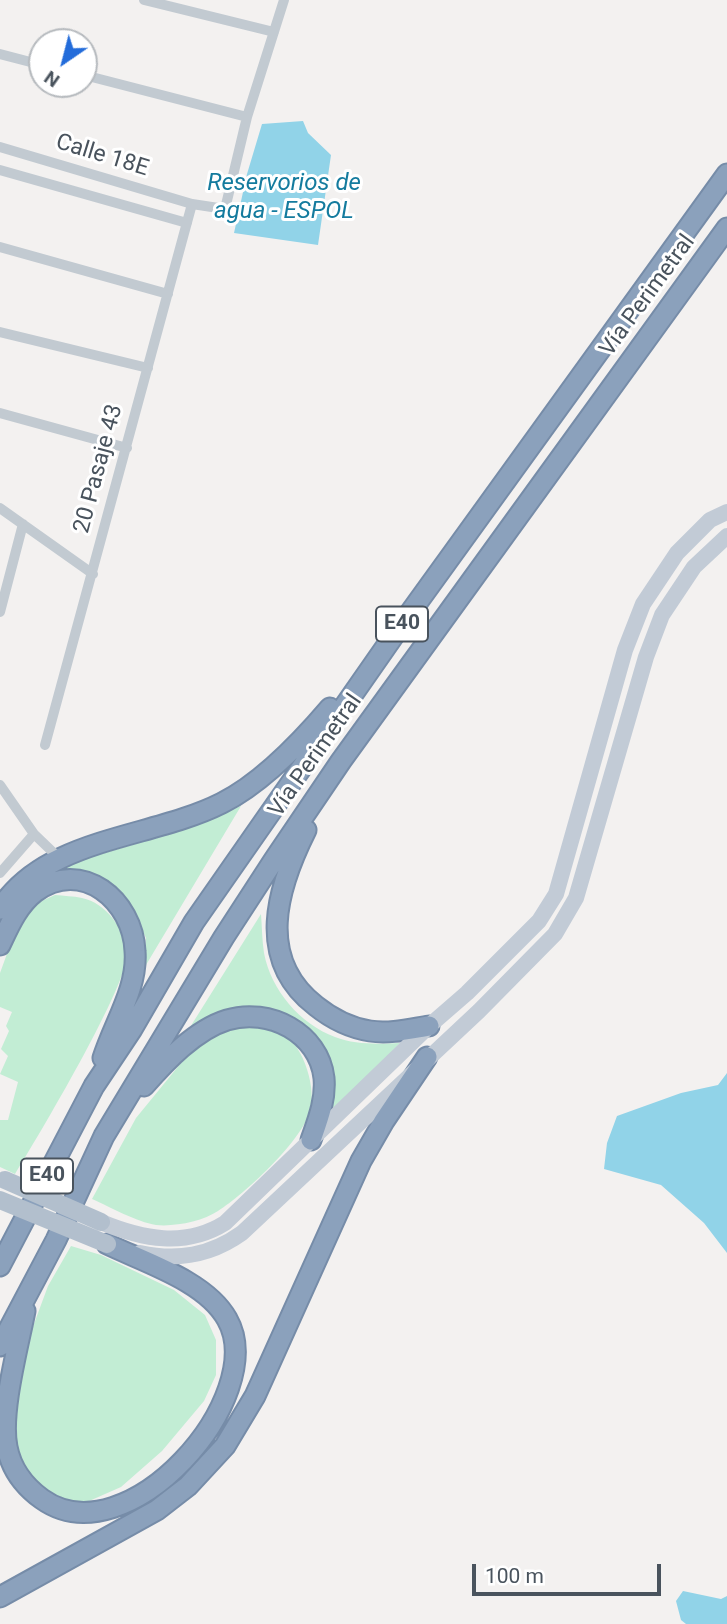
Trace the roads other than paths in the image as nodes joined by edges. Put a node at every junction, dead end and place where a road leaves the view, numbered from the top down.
1 (144, 0) edge
2 (284, 0) edge
3 (274, 32) junction
4 (0, 54) edge
5 (28, 61) edge
6 (98, 79) edge
7 (247, 117) junction
8 (2, 148) edge
9 (0, 169) edge
10 (727, 174) edge
11 (192, 204) junction
12 (187, 223) junction
13 (727, 228) edge
14 (0, 247) edge
15 (168, 294) junction
16 (0, 332) edge
17 (148, 368) junction
18 (0, 413) edge
19 (127, 448) junction
20 (0, 508) edge
21 (727, 512) edge
22 (23, 524) junction
23 (727, 536) edge
24 (93, 574) junction
25 (0, 611) edge
26 (399, 628) junction
27 (606, 714) junction
28 (628, 721) junction
29 (45, 745) dead end
30 (341, 761) junction
31 (0, 785) edge
32 (34, 834) junction
33 (60, 859) junction
34 (0, 873) edge
35 (0, 908) edge
36 (0, 945) edge
37 (510, 951) junction
38 (526, 963) junction
39 (449, 1010) junction
40 (463, 1025) junction
41 (429, 1026) junction
42 (427, 1057) junction
43 (94, 1087) junction
44 (104, 1136) junction
45 (311, 1140) junction
46 (5, 1180) dead end
47 (0, 1200) edge
48 (101, 1222) joint
49 (107, 1244) junction
50 (0, 1266) edge
51 (28, 1291) junction
52 (0, 1346) edge
53 (0, 1597) edge

1 - 3 street
2 - 3 street
3 - 7 street
4 - 5 street
6 - 7 street
7 - 11 street, Calle 18E
8 - 9 street
8 - 11 street, Calle 18E
9 - 12 street, Calle 18E
10 - 26 highway, Vía Perimetral / E40
11 - 12 street, 20 Pasaje 43
12 - 15 street, 20 Pasaje 43
13 - 30 highway, Vía Perimetral / E40
14 - 15 street
15 - 17 street, 20 Pasaje 43
16 - 17 street
17 - 19 street, 20 Pasaje 43
18 - 19 street
19 - 24 street, 20 Pasaje 43
20 - 22 street
21 - 27 main road
22 - 24 street
22 - 25 street
23 - 28 main road
24 - 29 street, 20 Pasaje 43
26 - 33 highway
26 - 43 highway, Vía Perimetral / E40
27 - 28 main road
27 - 37 main road
28 - 38 main road
30 - 41 highway
30 - 44 highway, Vía Perimetral / E40
31 - 32 street
32 - 33 street
32 - 34 street
33 - 35 highway
36 - 43 highway
37 - 38 main road
37 - 39 main road
38 - 40 main road
39 - 40 main road
39 - 41 main road
40 - 42 main road
41 - 45 main road
42 - 49 main road
42 - 53 highway
43 - 50 highway, Vía Perimetral / E40
44 - 45 highway
44 - 51 highway, Vía Perimetral / E40
45 - 48 main road
46 - 48 main road, bridge
47 - 49 main road, bridge
49 - 51 highway
51 - 52 highway, Vía Perimetral / E40

